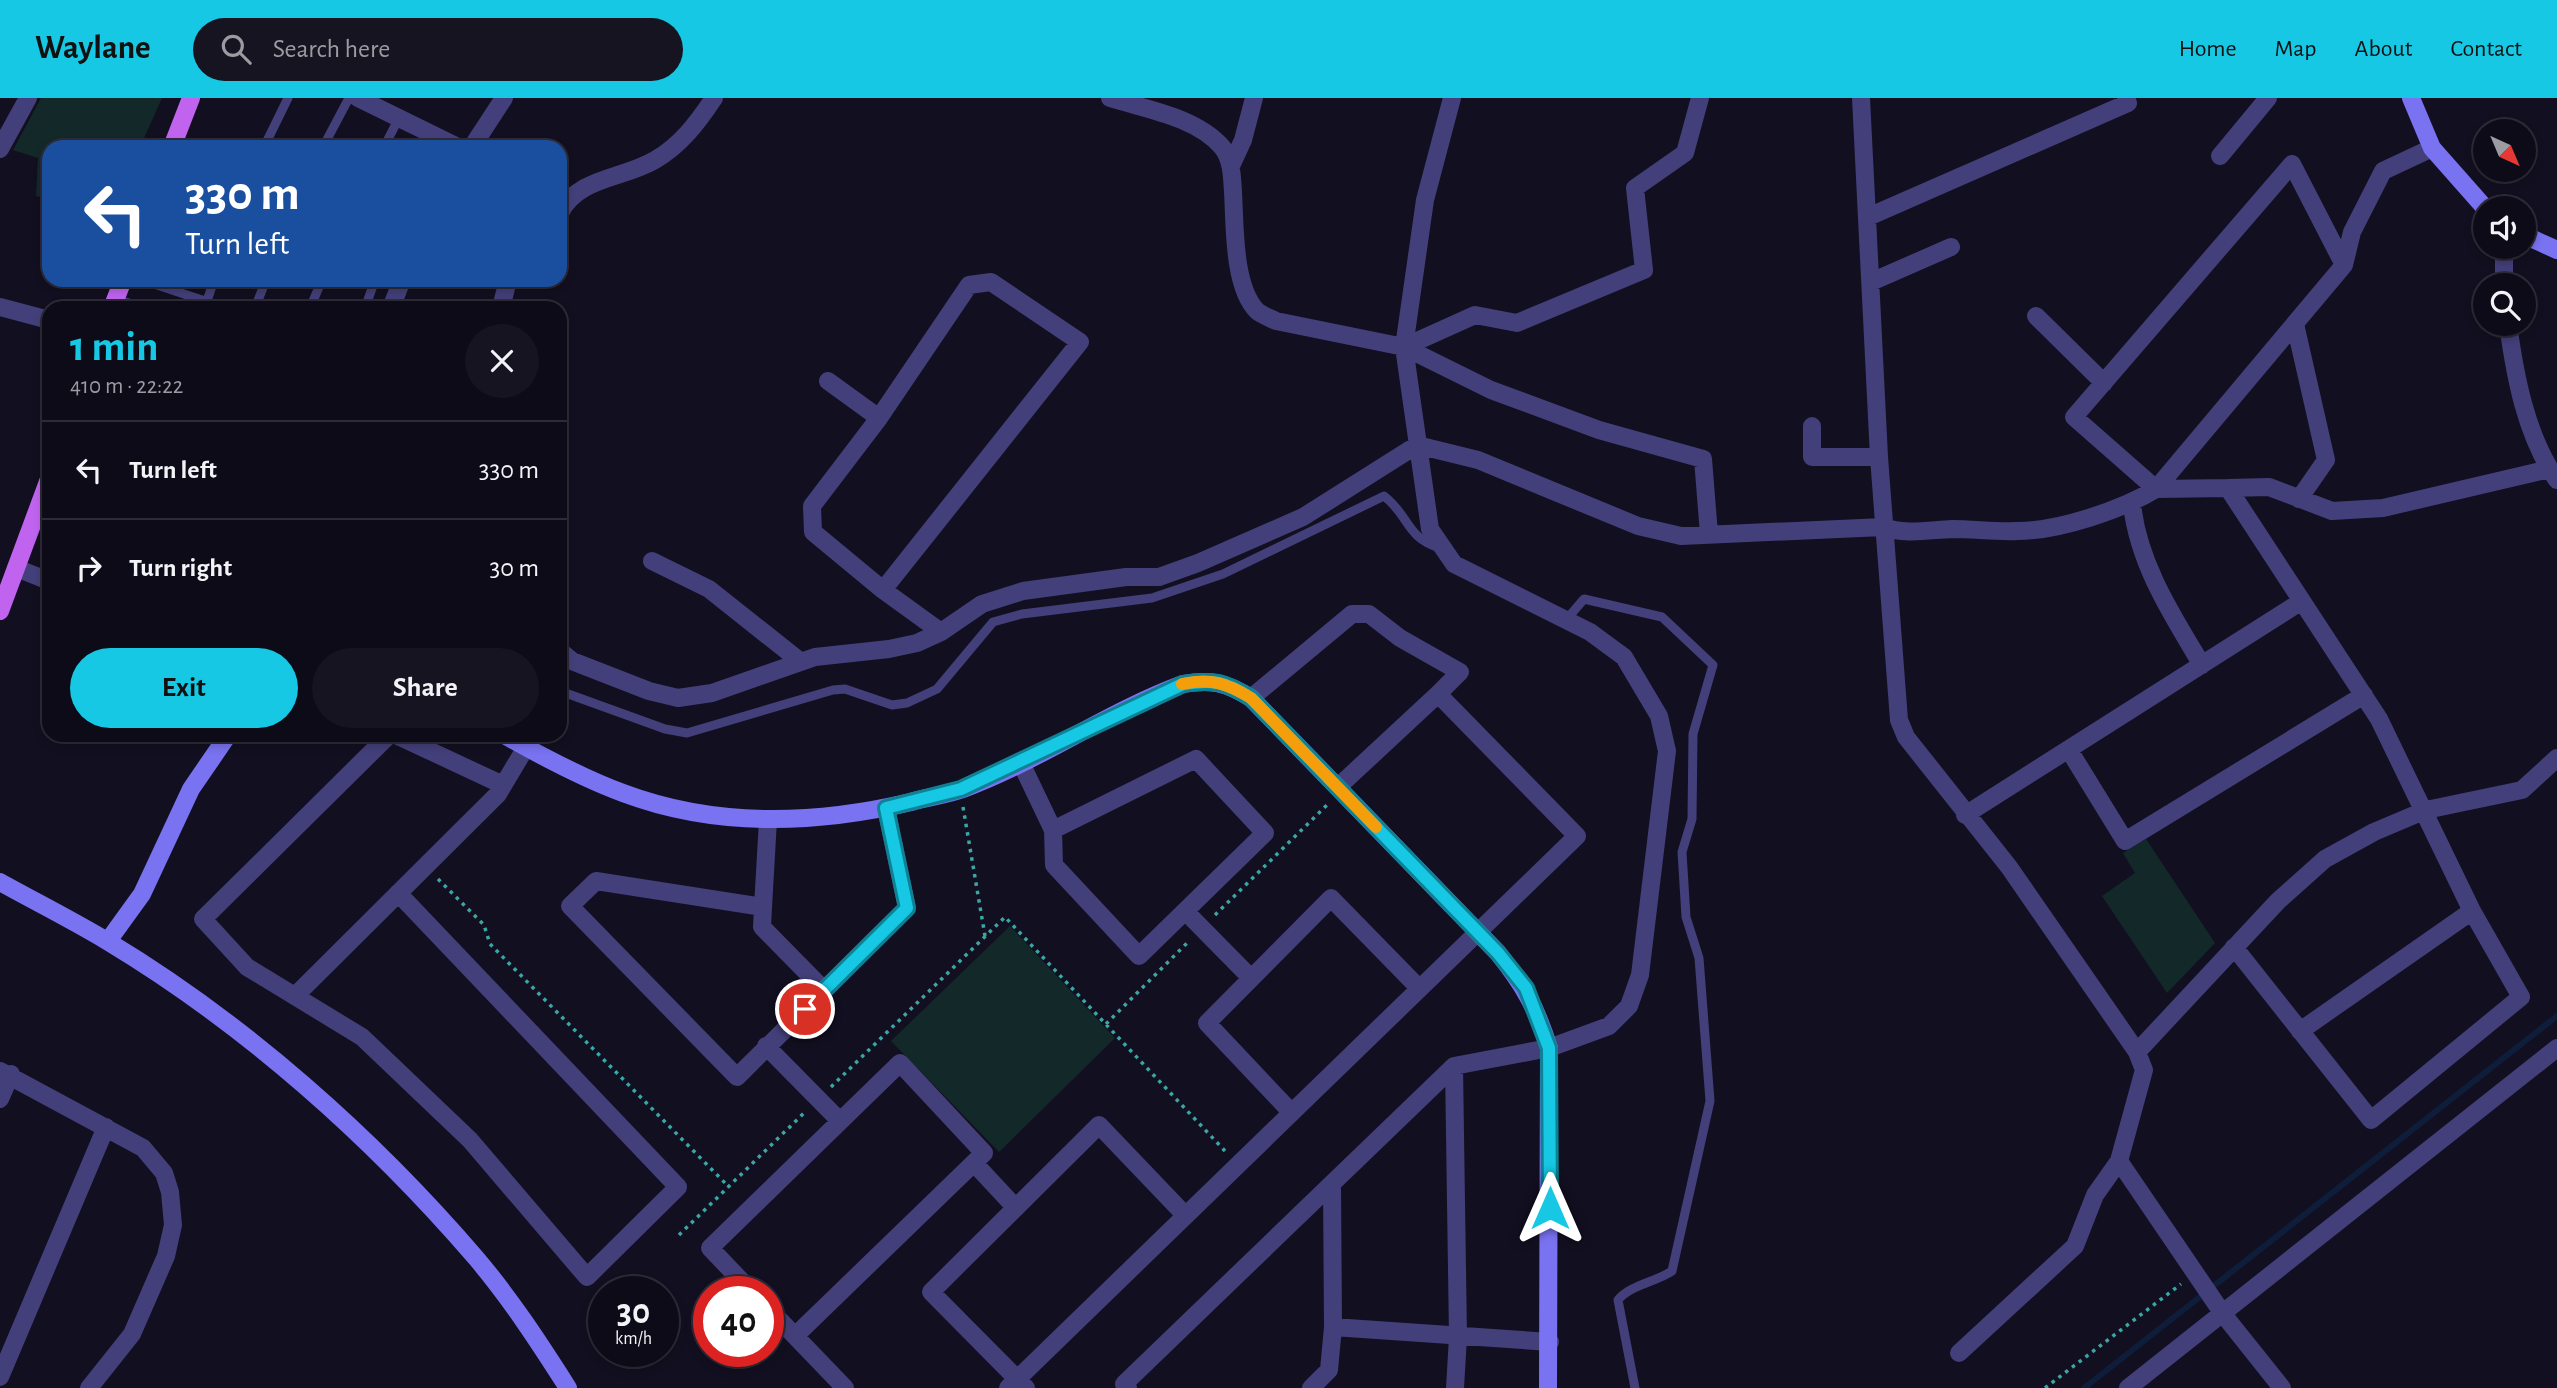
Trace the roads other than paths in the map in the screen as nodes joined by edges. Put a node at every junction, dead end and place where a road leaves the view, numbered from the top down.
1 (28, 98) edge
2 (191, 98) edge
3 (288, 98) edge
4 (349, 98) edge
5 (358, 98) edge
6 (504, 98) edge
7 (714, 98) edge
8 (1110, 98) edge
9 (1254, 98) edge
10 (1452, 98) edge
11 (1700, 98) edge
12 (1861, 98) edge
13 (2126, 98) edge
14 (2268, 98) edge
15 (2411, 98) edge
16 (399, 118) junction
17 (175, 140) edge
18 (267, 140) edge
19 (327, 140) edge
20 (388, 140) edge
21 (440, 140) edge
22 (477, 140) edge
23 (2432, 148) junction
24 (0, 149) edge
25 (2220, 156) dead end
26 (1231, 166) junction
27 (2474, 196) edge
28 (567, 199) edge
29 (1868, 217) junction
30 (2536, 240) edge
31 (1951, 247) dead end
32 (2557, 250) edge
33 (2344, 265) junction
34 (1871, 282) junction
35 (163, 287) edge
36 (212, 287) edge
37 (207, 301) joint
38 (0, 307) edge
39 (2036, 316) dead end
40 (42, 318) edge
41 (2295, 324) junction
42 (2509, 336) edge
43 (1404, 348) junction
44 (828, 381) dead end
45 (2104, 383) junction
46 (879, 418) junction
47 (1812, 426) dead end
48 (1418, 445) junction
49 (1879, 457) junction
50 (2553, 475) edge
51 (2228, 488) junction
52 (2156, 489) junction
53 (42, 497) edge
54 (2299, 499) junction
55 (2132, 504) junction
56 (1883, 527) junction
57 (1709, 534) junction
58 (1440, 548) junction
59 (652, 561) dead end
60 (16, 568) junction
61 (42, 578) edge
62 (883, 590) junction
63 (2302, 601) junction
64 (0, 611) edge
65 (1566, 620) junction
66 (941, 632) junction
67 (567, 657) edge
68 (801, 662) junction
69 (2202, 665) junction
70 (567, 694) edge
71 (1438, 694) junction
72 (2364, 695) junction
73 (1251, 698) junction
74 (223, 742) edge
75 (382, 742) edge
76 (411, 742) edge
77 (517, 742) edge
78 (526, 747) junction
79 (2069, 750) junction
80 (2557, 758) edge
81 (1021, 763) junction
82 (503, 785) junction
83 (1338, 787) junction
84 (886, 808) junction
85 (2426, 810) junction
86 (1965, 815) junction
87 (768, 820) junction
88 (1053, 830) junction
89 (0, 882) edge
90 (398, 893) junction
91 (763, 907) junction
92 (1185, 911) junction
93 (2473, 911) junction
94 (1477, 932) junction
95 (108, 941) junction
96 (2234, 947) junction
97 (1251, 978) junction
98 (1419, 988) junction
99 (824, 990) junction
100 (297, 994) junction
101 (2300, 1031) junction
102 (766, 1046) junction
103 (1549, 1048) junction
104 (2557, 1048) edge
105 (2137, 1052) junction
106 (1454, 1066) junction
107 (5, 1072) edge
108 (0, 1099) edge
109 (1291, 1112) junction
110 (840, 1121) junction
111 (106, 1127) junction
112 (2119, 1161) junction
113 (974, 1163) junction
114 (1332, 1184) junction
115 (1016, 1208) junction
116 (1185, 1215) junction
117 (737, 1276) edge
118 (2219, 1308) junction
119 (784, 1325) edge
120 (1333, 1327) junction
121 (795, 1336) junction
122 (1458, 1337) junction
123 (1550, 1342) junction
124 (1959, 1353) dead end
125 (0, 1377) edge
126 (1017, 1385) edge
127 (89, 1388) edge
128 (568, 1388) edge
129 (845, 1388) edge
130 (1128, 1388) edge
131 (1311, 1388) edge
132 (1455, 1388) edge
133 (1548, 1388) edge
134 (1635, 1388) edge
135 (2128, 1388) edge
136 (2282, 1388) edge

1 - 24 street
2 - 17 main road
3 - 18 lane
4 - 19 lane
5 - 16 street
6 - 22 street
7 - 28 street
8 - 26 street
9 - 26 street
10 - 43 street
11 - 43 street
12 - 29 street
13 - 29 street
14 - 25 street
15 - 23 street
16 - 20 lane
16 - 21 street
23 - 27 street
23 - 33 street
26 - 43 street
29 - 34 street
30 - 32 street
31 - 34 street
33 - 41 street
33 - 45 street
34 - 49 street
35 - 37 lane
36 - 37 lane
38 - 40 street
39 - 45 street
41 - 52 street
41 - 54 street
42 - 50 street
43 - 48 street
43 - 57 street
44 - 46 street
45 - 52 street
46 - 62 street
46 - 62 street
47 - 49 street
48 - 57 street
48 - 58 street
48 - 66 street
49 - 56 street
50 - 54 street
51 - 52 street
51 - 54 street
51 - 63 street
52 - 55 street
53 - 60 main road
55 - 56 street
55 - 69 street
56 - 57 street
56 - 86 street
58 - 65 street
58 - 70 lane
59 - 68 street
60 - 61 street
60 - 64 main road
62 - 66 street
63 - 69 street
63 - 72 street
65 - 103 street
65 - 134 lane
66 - 68 street
67 - 68 street
69 - 79 street
71 - 73 street
71 - 83 street
71 - 94 street
72 - 79 street
72 - 85 street
73 - 81 street
73 - 83 street
74 - 95 street
75 - 100 street
76 - 82 street
77 - 78 street
78 - 82 street
78 - 87 street
79 - 86 street
80 - 85 street
81 - 84 street
81 - 88 street
82 - 90 street
83 - 94 street
84 - 87 street
84 - 99 street
85 - 93 street
85 - 96 street
86 - 105 street
87 - 91 street
88 - 92 street
88 - 92 street
89 - 95 street
90 - 100 street
90 - 100 street
91 - 99 street
91 - 102 street
92 - 97 street
93 - 101 street
93 - 101 street
94 - 98 street
94 - 103 street
95 - 128 street
96 - 101 street
96 - 105 street
97 - 98 street
97 - 109 street
98 - 109 street
99 - 102 street
102 - 110 street
103 - 106 street
103 - 123 street
104 - 118 street
105 - 112 street
106 - 114 street
106 - 122 street
107 - 108 street
107 - 111 street
109 - 116 street
110 - 113 street
110 - 117 street
111 - 125 street
111 - 127 street
112 - 118 street
112 - 124 street
113 - 115 street
113 - 121 street
114 - 120 street
114 - 130 street
115 - 116 street
115 - 126 street
116 - 126 street
118 - 135 street
118 - 136 street
119 - 121 street
120 - 122 street
120 - 131 street
121 - 129 street
122 - 123 street
122 - 132 street
123 - 133 street

